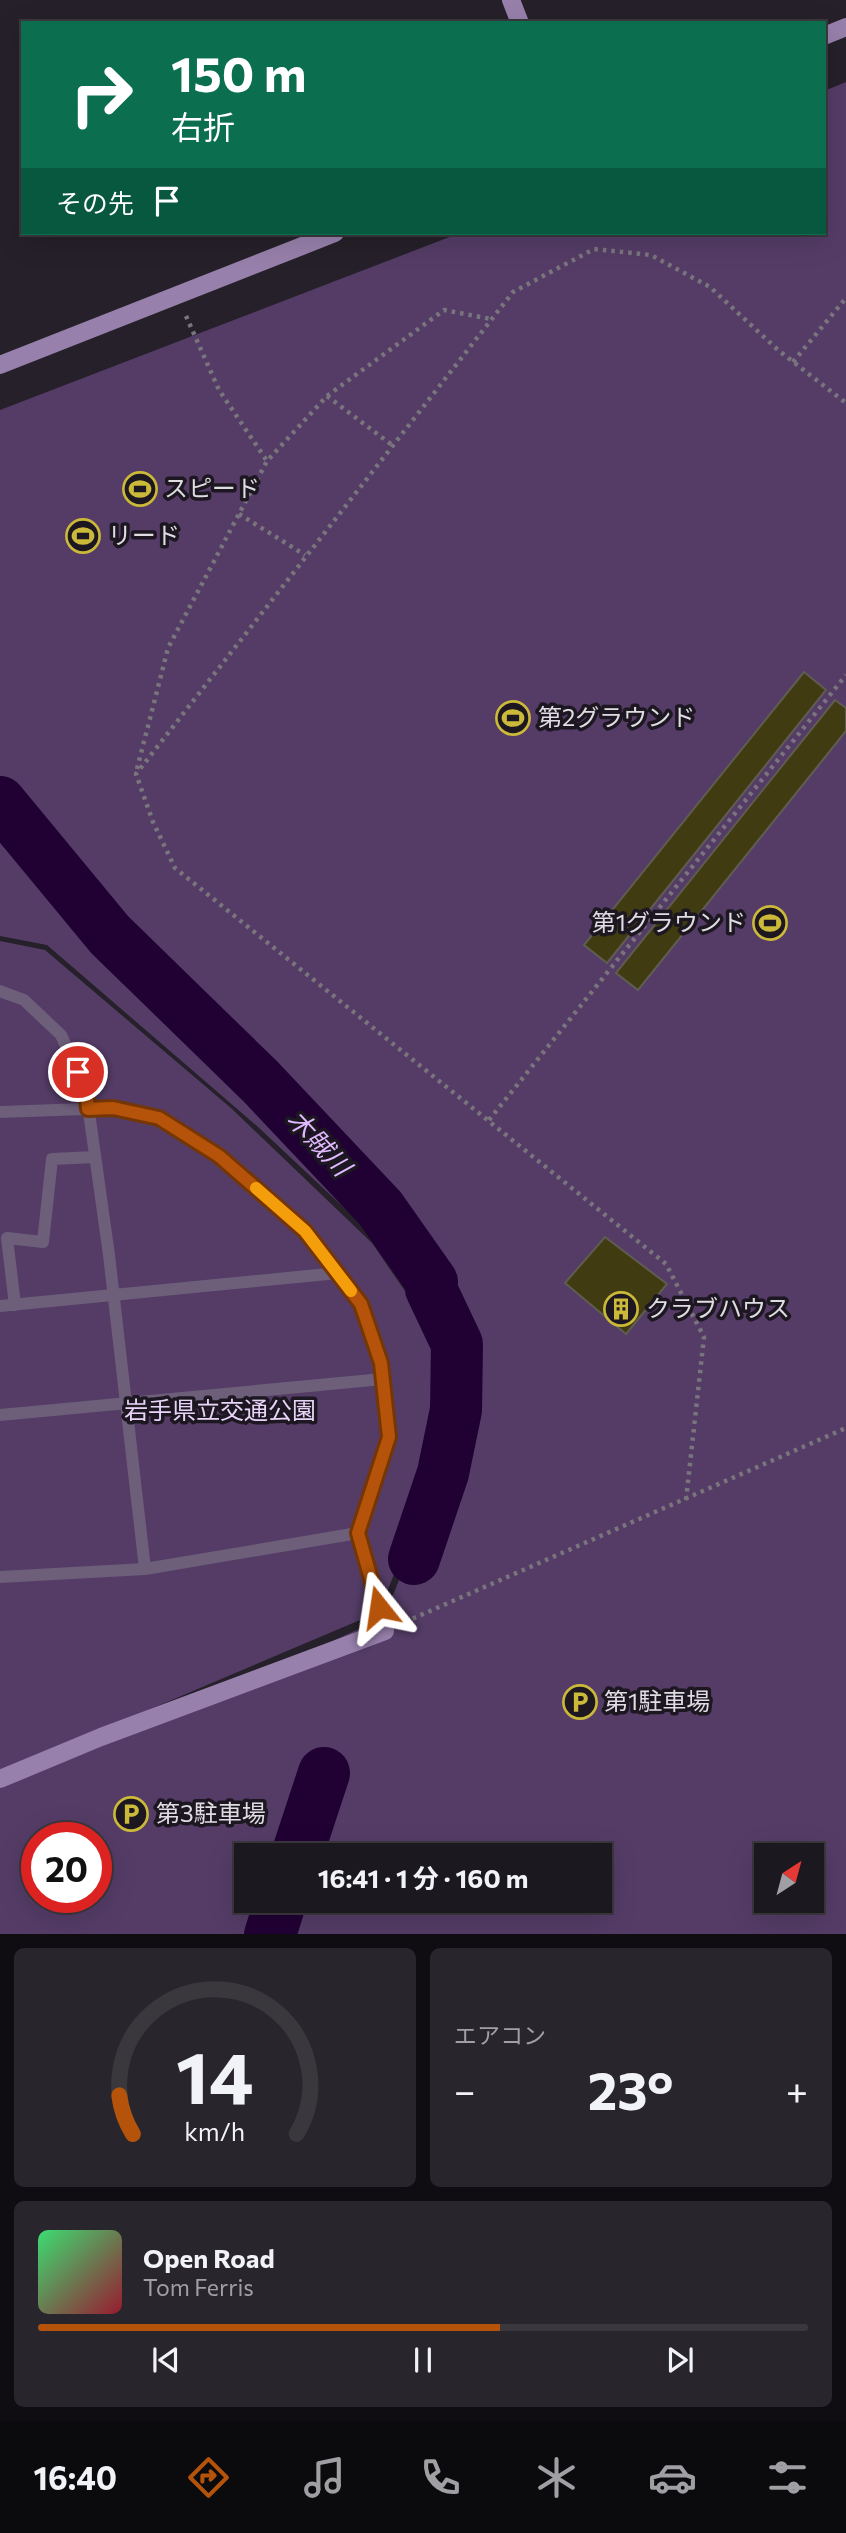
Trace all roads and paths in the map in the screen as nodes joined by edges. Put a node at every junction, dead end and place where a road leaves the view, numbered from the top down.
1 (511, 0) edge
2 (519, 21) edge
3 (846, 27) edge
4 (826, 35) edge
5 (330, 235) edge
6 (177, 297) junction
7 (846, 298) edge
8 (491, 319) junction
9 (793, 362) junction
10 (0, 365) edge
11 (327, 396) junction
12 (846, 403) edge
13 (392, 445) junction
14 (267, 461) junction
15 (239, 514) junction
16 (305, 555) junction
17 (846, 675) edge
18 (136, 774) junction
19 (0, 992) edge
20 (88, 1109) junction
21 (0, 1112) edge
22 (489, 1120) junction
23 (95, 1157) junction
24 (338, 1273) junction
25 (113, 1295) junction
26 (15, 1305) junction
27 (0, 1306) edge
28 (383, 1379) junction
29 (126, 1403) junction
30 (0, 1415) edge
31 (846, 1428) edge
32 (686, 1500) junction
33 (358, 1533) junction
34 (145, 1569) junction
35 (0, 1577) edge
36 (385, 1631) junction
37 (0, 1779) edge

1 - 2 street
3 - 4 street
5 - 6 street
6 - 10 street
6 - 14 path
7 - 9 path
8 - 9 path
8 - 11 path
8 - 13 path
9 - 12 path
11 - 13 path
11 - 14 path
13 - 16 path
14 - 15 path
15 - 16 path
15 - 18 path
16 - 18 path
17 - 22 path
18 - 22 path
19 - 20 lane
20 - 21 lane
20 - 23 lane
20 - 24 lane
22 - 32 path
23 - 25 lane
23 - 26 lane
24 - 25 lane
24 - 28 lane
25 - 26 lane
25 - 29 lane
26 - 27 lane
28 - 29 lane
28 - 33 lane
29 - 30 lane
29 - 34 lane
31 - 32 path
32 - 36 path
33 - 34 lane
33 - 36 lane
34 - 35 lane
36 - 37 street

